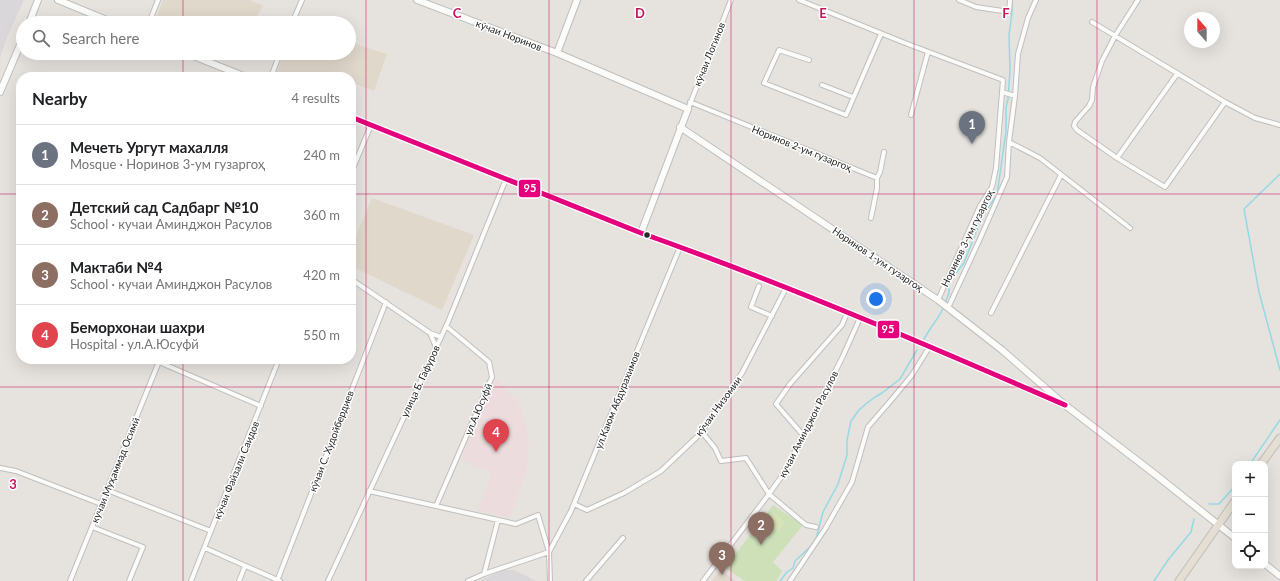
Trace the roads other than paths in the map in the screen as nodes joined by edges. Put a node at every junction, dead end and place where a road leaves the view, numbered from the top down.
1 (38, 0) edge
2 (58, 0) edge
3 (158, 0) edge
4 (302, 0) edge
5 (417, 0) edge
6 (577, 0) edge
7 (731, 0) edge
8 (799, 0) edge
9 (959, 0) edge
10 (1010, 0) edge
11 (1036, 0) edge
12 (1138, 0) edge
13 (32, 16) edge
14 (97, 16) edge
15 (152, 16) edge
16 (295, 16) edge
17 (1092, 22) dead end
18 (880, 34) junction
19 (1115, 36) junction
20 (928, 52) junction
21 (557, 53) junction
22 (16, 54) edge
23 (204, 60) edge
24 (277, 60) edge
25 (808, 60) dead end
26 (234, 72) edge
27 (273, 72) edge
28 (1177, 74) junction
29 (822, 85) dead end
30 (0, 92) edge
31 (1002, 92) junction
32 (1015, 96) junction
33 (853, 97) junction
34 (690, 102) junction
35 (1225, 102) junction
36 (688, 109) junction
37 (911, 115) dead end
38 (356, 119) edge
39 (371, 125) junction
40 (1280, 125) edge
41 (680, 127) junction
42 (1009, 142) junction
43 (884, 152) dead end
44 (1117, 158) junction
45 (356, 162) edge
46 (1061, 174) junction
47 (877, 178) junction
48 (506, 179) junction
49 (871, 218) dead end
50 (1130, 228) dead end
51 (641, 233) junction
52 (680, 247) junction
53 (356, 282) edge
54 (759, 286) dead end
55 (786, 288) junction
56 (386, 302) junction
57 (943, 304) junction
58 (847, 313) junction
59 (991, 313) dead end
60 (772, 316) junction
61 (860, 318) junction
62 (446, 326) junction
63 (430, 333) junction
64 (441, 337) junction
65 (930, 346) junction
66 (436, 347) junction
67 (158, 364) edge
68 (166, 364) edge
69 (277, 364) edge
70 (1065, 405) junction
71 (261, 406) junction
72 (701, 431) junction
73 (803, 435) junction
74 (1280, 438) edge
75 (1263, 461) edge
76 (0, 468) edge
77 (107, 490) junction
78 (369, 491) junction
79 (769, 494) junction
80 (101, 504) junction
81 (574, 504) junction
82 (1232, 505) edge
83 (436, 506) junction
84 (498, 520) junction
85 (1218, 524) junction
86 (92, 527) junction
87 (816, 527) dead end
88 (211, 532) junction
89 (1232, 536) edge
90 (623, 538) dead end
91 (205, 548) junction
92 (549, 552) junction
93 (245, 566) junction
94 (1268, 566) edge
95 (484, 574) junction
96 (1280, 576) edge
97 (70, 581) edge
98 (129, 581) edge
99 (191, 581) edge
100 (239, 581) edge
101 (278, 581) edge
102 (328, 581) edge
103 (468, 581) edge
104 (550, 581) edge
105 (586, 581) edge
106 (703, 581) edge
107 (790, 581) edge
108 (1179, 581) edge

1 - 13 street
2 - 14 street
3 - 15 street
4 - 16 street
5 - 21 street, кӯчаи Норинов
6 - 21 street
7 - 34 street, кӯчаи Логинов
8 - 18 street
9 - 10 street
11 - 32 street
12 - 19 street
17 - 19 street
18 - 20 street
18 - 33 street
19 - 28 street
19 - 44 street
20 - 31 street, Норинов 3-ум гузаргоҳ
20 - 37 street
21 - 36 street, кӯчаи Норинов
22 - 30 street
23 - 26 street
24 - 27 street
25 - 33 street
28 - 35 street
28 - 44 street
29 - 33 street
31 - 32 street
31 - 57 street, Норинов 3-ум гузаргоҳ
32 - 42 street
34 - 36 street, кӯчаи Логинов
34 - 47 street, Норинов 2-ум гузаргоҳ
35 - 40 street
35 - 44 street
36 - 41 street
38 - 39 street
39 - 45 street
39 - 48 street
41 - 51 street
41 - 57 street, Норинов 1-ум гузаргоҳ
42 - 46 street
42 - 57 street
43 - 47 street
46 - 50 street
46 - 59 street
47 - 49 street
48 - 51 street
48 - 62 street, улица Б. Гафуров
51 - 52 street
52 - 55 street
52 - 81 street, ул.Каюм Абдурахимов
53 - 56 street
54 - 60 street
55 - 58 street
55 - 60 street, кӯчаи Низомии
56 - 63 street
56 - 101 street, кӯчаи С. Худойбердиев
57 - 70 street, Норинов 1-ум гузаргоҳ
58 - 61 street
58 - 73 street
60 - 72 street, кӯчаи Низомии
61 - 65 street
61 - 73 street, кучаи Аминджон Расулов
62 - 64 street, улица Б. Гафуров
62 - 83 street, ул.А.Юсуфй
63 - 64 street
63 - 66 street
64 - 66 street, улица Б. Гафуров
65 - 70 street
65 - 107 street
66 - 78 street, улица Б. Гафуров
67 - 77 street, кучаи Муҳаммад Осимй
68 - 71 street
69 - 71 street, кӯчаи Файзали Саидов
70 - 85 street
71 - 88 street, кӯчаи Файзали Саидов
72 - 79 street
72 - 81 street, кӯчаи Низомии
73 - 79 street, кучаи Аминджон Расулов
74 - 75 main road
76 - 80 street
77 - 80 street, кучаи Муҳаммад Осимй
77 - 88 street
78 - 83 street
78 - 102 street, улица Б. Гафуров
79 - 87 street
79 - 106 street, кучаи Аминджон Расулов
80 - 86 street, кучаи Муҳаммад Осимй
81 - 92 street, ул.Каюм Абдурахимов
82 - 85 main road
83 - 84 street
84 - 92 street
84 - 95 street
85 - 89 street
85 - 108 main road
86 - 97 street, кучаи Муҳаммад Осимй
86 - 98 street
88 - 91 street, кӯчаи Файзали Саидов
90 - 105 street
91 - 93 street, кӯчаи С. Худойбердиев
91 - 99 street, кӯчаи Файзали Саидов
92 - 95 street
92 - 104 street
93 - 100 street
93 - 101 street, кӯчаи С. Худойбердиев
94 - 96 street
95 - 103 street

